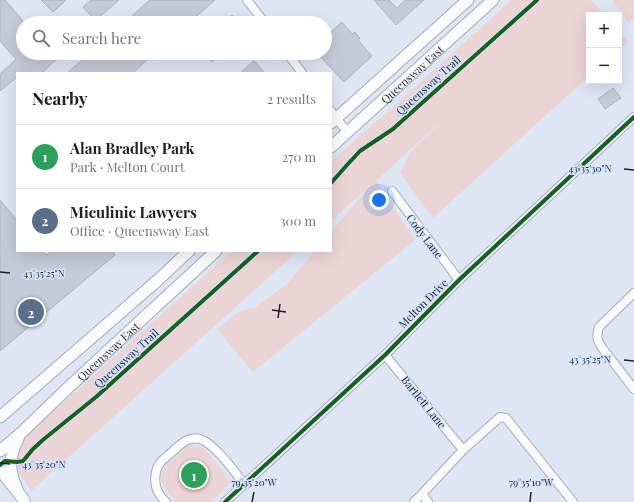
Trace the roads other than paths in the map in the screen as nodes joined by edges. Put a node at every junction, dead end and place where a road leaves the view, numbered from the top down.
1 (247, 0) edge
2 (468, 0) edge
3 (493, 0) edge
4 (260, 16) edge
5 (292, 60) edge
6 (301, 72) edge
7 (634, 117) edge
8 (333, 118) edge
9 (347, 132) junction
10 (332, 146) edge
11 (392, 191) dead end
12 (189, 252) edge
13 (215, 252) edge
14 (459, 280) junction
15 (634, 293) edge
16 (384, 354) junction
17 (634, 389) edge
18 (2, 414) edge
19 (20, 434) junction
20 (463, 450) junction
21 (0, 451) edge
22 (0, 470) edge
23 (244, 484) junction
24 (422, 494) junction
25 (21, 498) edge
26 (166, 502) edge
27 (226, 502) edge
28 (414, 502) edge
29 (428, 502) edge
30 (573, 502) edge

1 - 4 street
2 - 8 main road, Queensway East
3 - 9 main road, Queensway East
5 - 6 street
7 - 14 street, Melton Drive
8 - 9 street
9 - 10 main road, Queensway East
11 - 14 street, Cody Lane
12 - 18 main road, Queensway East
13 - 19 main road, Queensway East
14 - 16 street, Melton Drive
15 - 17 street
16 - 20 street, Bartlett Lane
16 - 23 street, Melton Drive
19 - 21 main road, Queensway East
19 - 25 main road
20 - 24 street
20 - 30 street
22 - 25 main road
23 - 26 street
23 - 27 street, Melton Drive
24 - 28 street
24 - 29 street

